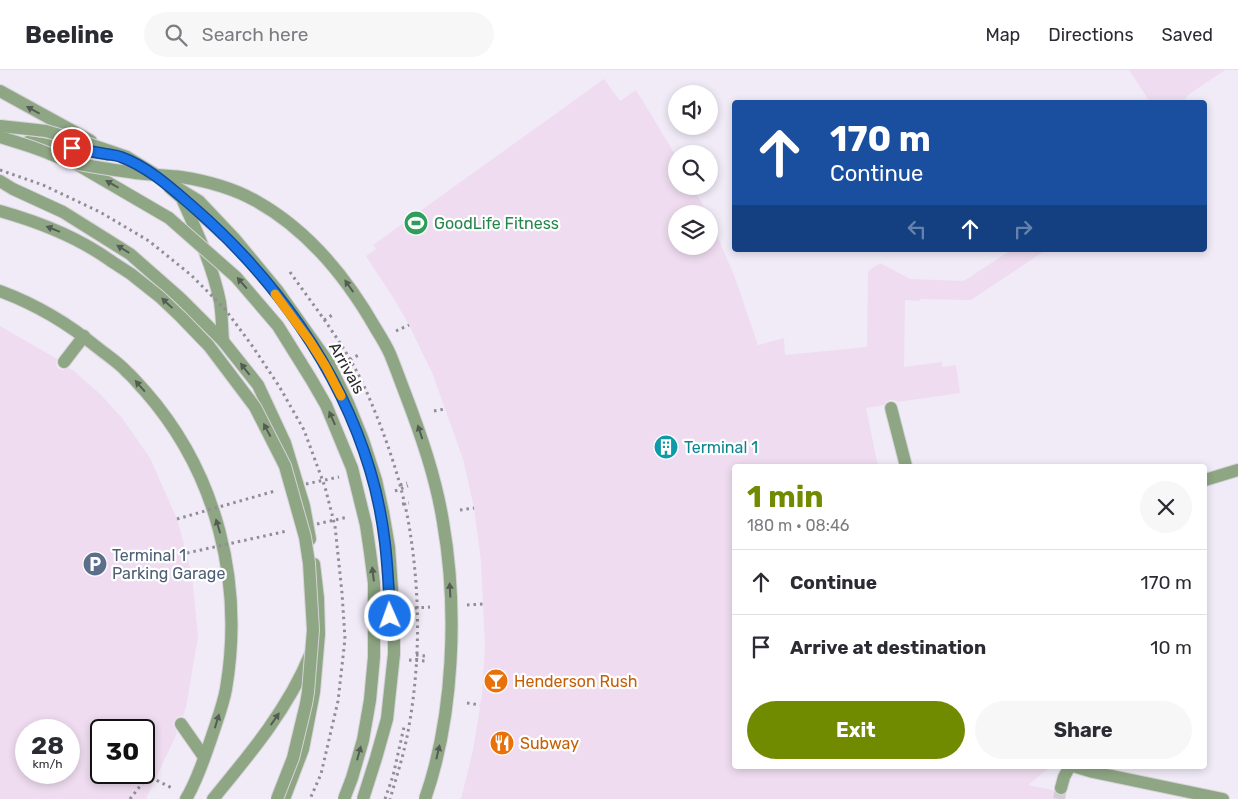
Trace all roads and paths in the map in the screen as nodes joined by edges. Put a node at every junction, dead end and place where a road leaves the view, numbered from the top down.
1 (0, 91) edge
2 (0, 120) edge
3 (0, 126) edge
4 (46, 131) junction
5 (0, 138) edge
6 (119, 156) junction
7 (76, 163) junction
8 (0, 170) edge
9 (0, 180) edge
10 (181, 196) junction
11 (0, 211) edge
12 (0, 291) edge
13 (334, 314) dead end
14 (324, 320) dead end
15 (84, 336) junction
16 (223, 341) junction
17 (360, 354) dead end
18 (64, 362) dead end
19 (346, 362) dead end
20 (891, 408) dead end
21 (445, 409) dead end
22 (434, 411) dead end
23 (905, 464) edge
24 (1238, 470) edge
25 (1207, 479) edge
26 (400, 485) dead end
27 (392, 492) dead end
28 (474, 508) dead end
29 (460, 510) dead end
30 (484, 604) dead end
31 (462, 606) dead end
32 (430, 607) dead end
33 (412, 608) dead end
34 (318, 634) junction
35 (416, 655) dead end
36 (426, 656) dead end
37 (408, 660) dead end
38 (426, 660) dead end
39 (467, 703) dead end
40 (480, 705) dead end
41 (181, 724) dead end
42 (204, 757) junction
43 (1070, 769) edge
44 (1082, 769) edge
45 (1061, 788) tunnel mouth
46 (187, 797) edge
47 (130, 799) edge
48 (213, 799) edge
49 (277, 799) edge
50 (284, 799) edge
51 (310, 799) edge
52 (344, 799) edge
53 (361, 799) edge
54 (425, 799) edge
55 (1223, 799) edge

6 -> 1 street
2 - 4 street, bridge
3 - 4 street, Arrivals, bridge
4 - 53 street, Arrivals, bridge
5 - 6 street
5 - 7 street, bridge
6 - 10 street
52 -> 7 street, bridge
54 -> 7 street, bridge
8 - 51 path, bridge
16 -> 9 street
10 - 16 street
10 - 53 street
49 -> 11 street, bridge
12 - 15 street
13 - 14 path
15 - 18 street
42 -> 15 street
34 -> 16 street
17 - 19 path, bridge
20 - 23 street
21 - 22 path
24 - 25 street
26 - 27 path, bridge
28 - 29 path
30 - 31 path, bridge
32 - 33 path, bridge
48 -> 34 street
34 - 50 street
35 - 36 path
37 - 38 path
39 - 40 path
41 - 42 street
42 - 46 street
43 - 45 street
44 - 55 street
46 - 47 path

